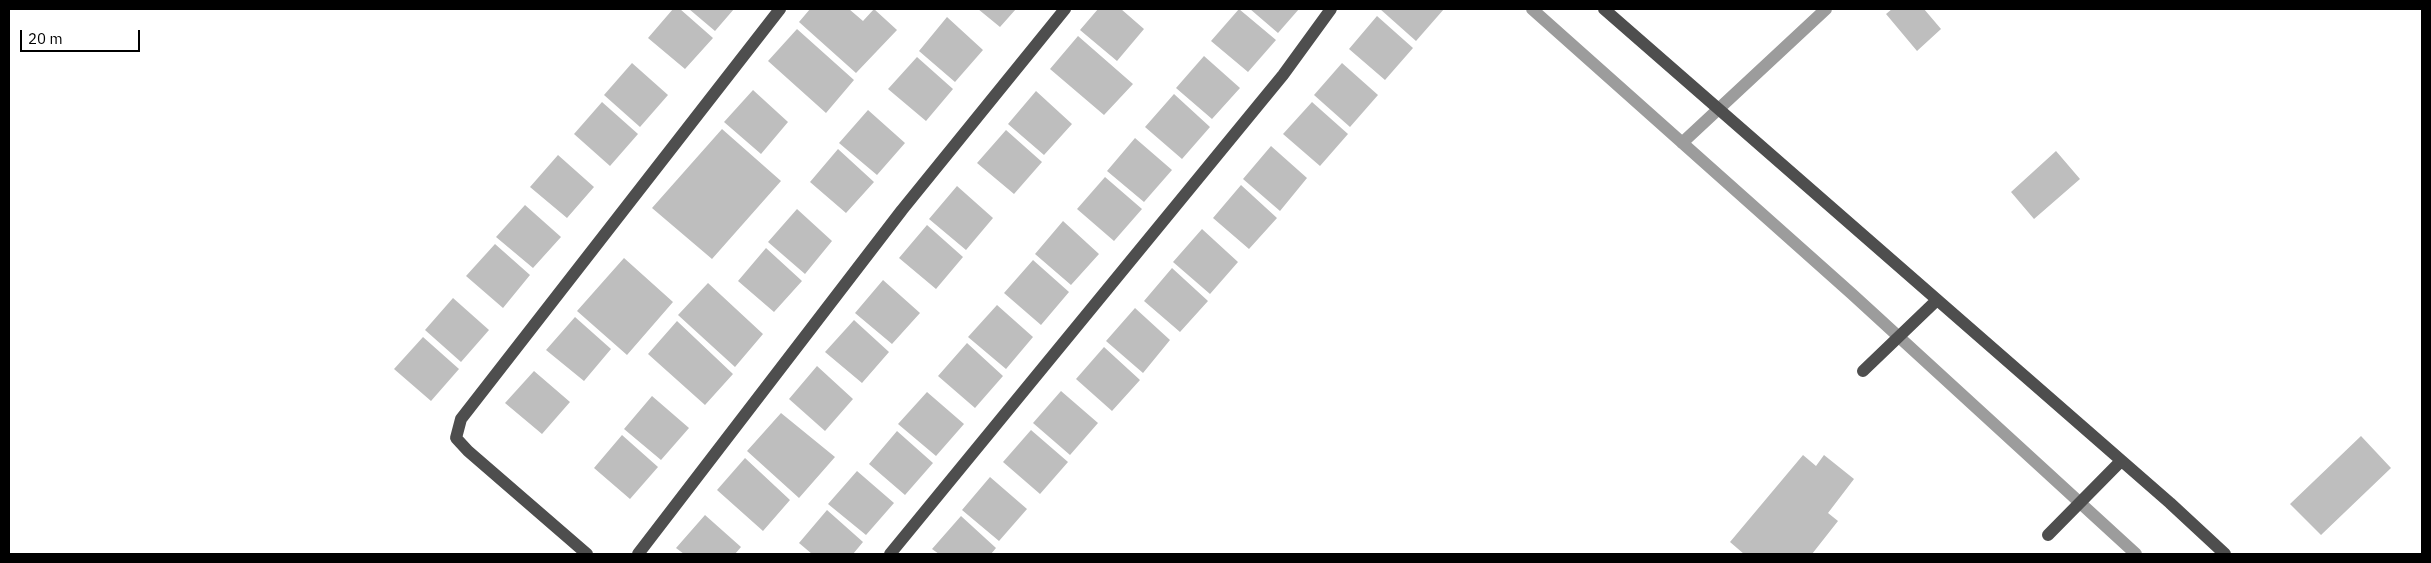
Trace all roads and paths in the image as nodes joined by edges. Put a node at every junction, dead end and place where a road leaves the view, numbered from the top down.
1 (780, 9) edge
2 (1065, 9) edge
3 (1331, 9) edge
4 (1604, 9) edge
5 (1936, 300) junction
6 (1863, 371) dead end
7 (2121, 461) junction
8 (2048, 535) dead end
9 (587, 554) edge
10 (638, 554) edge
11 (890, 554) edge
12 (2225, 554) edge

1 - 9 street
2 - 10 street
3 - 11 street
4 - 5 street
5 - 6 street
5 - 7 street
7 - 8 street
7 - 12 street

